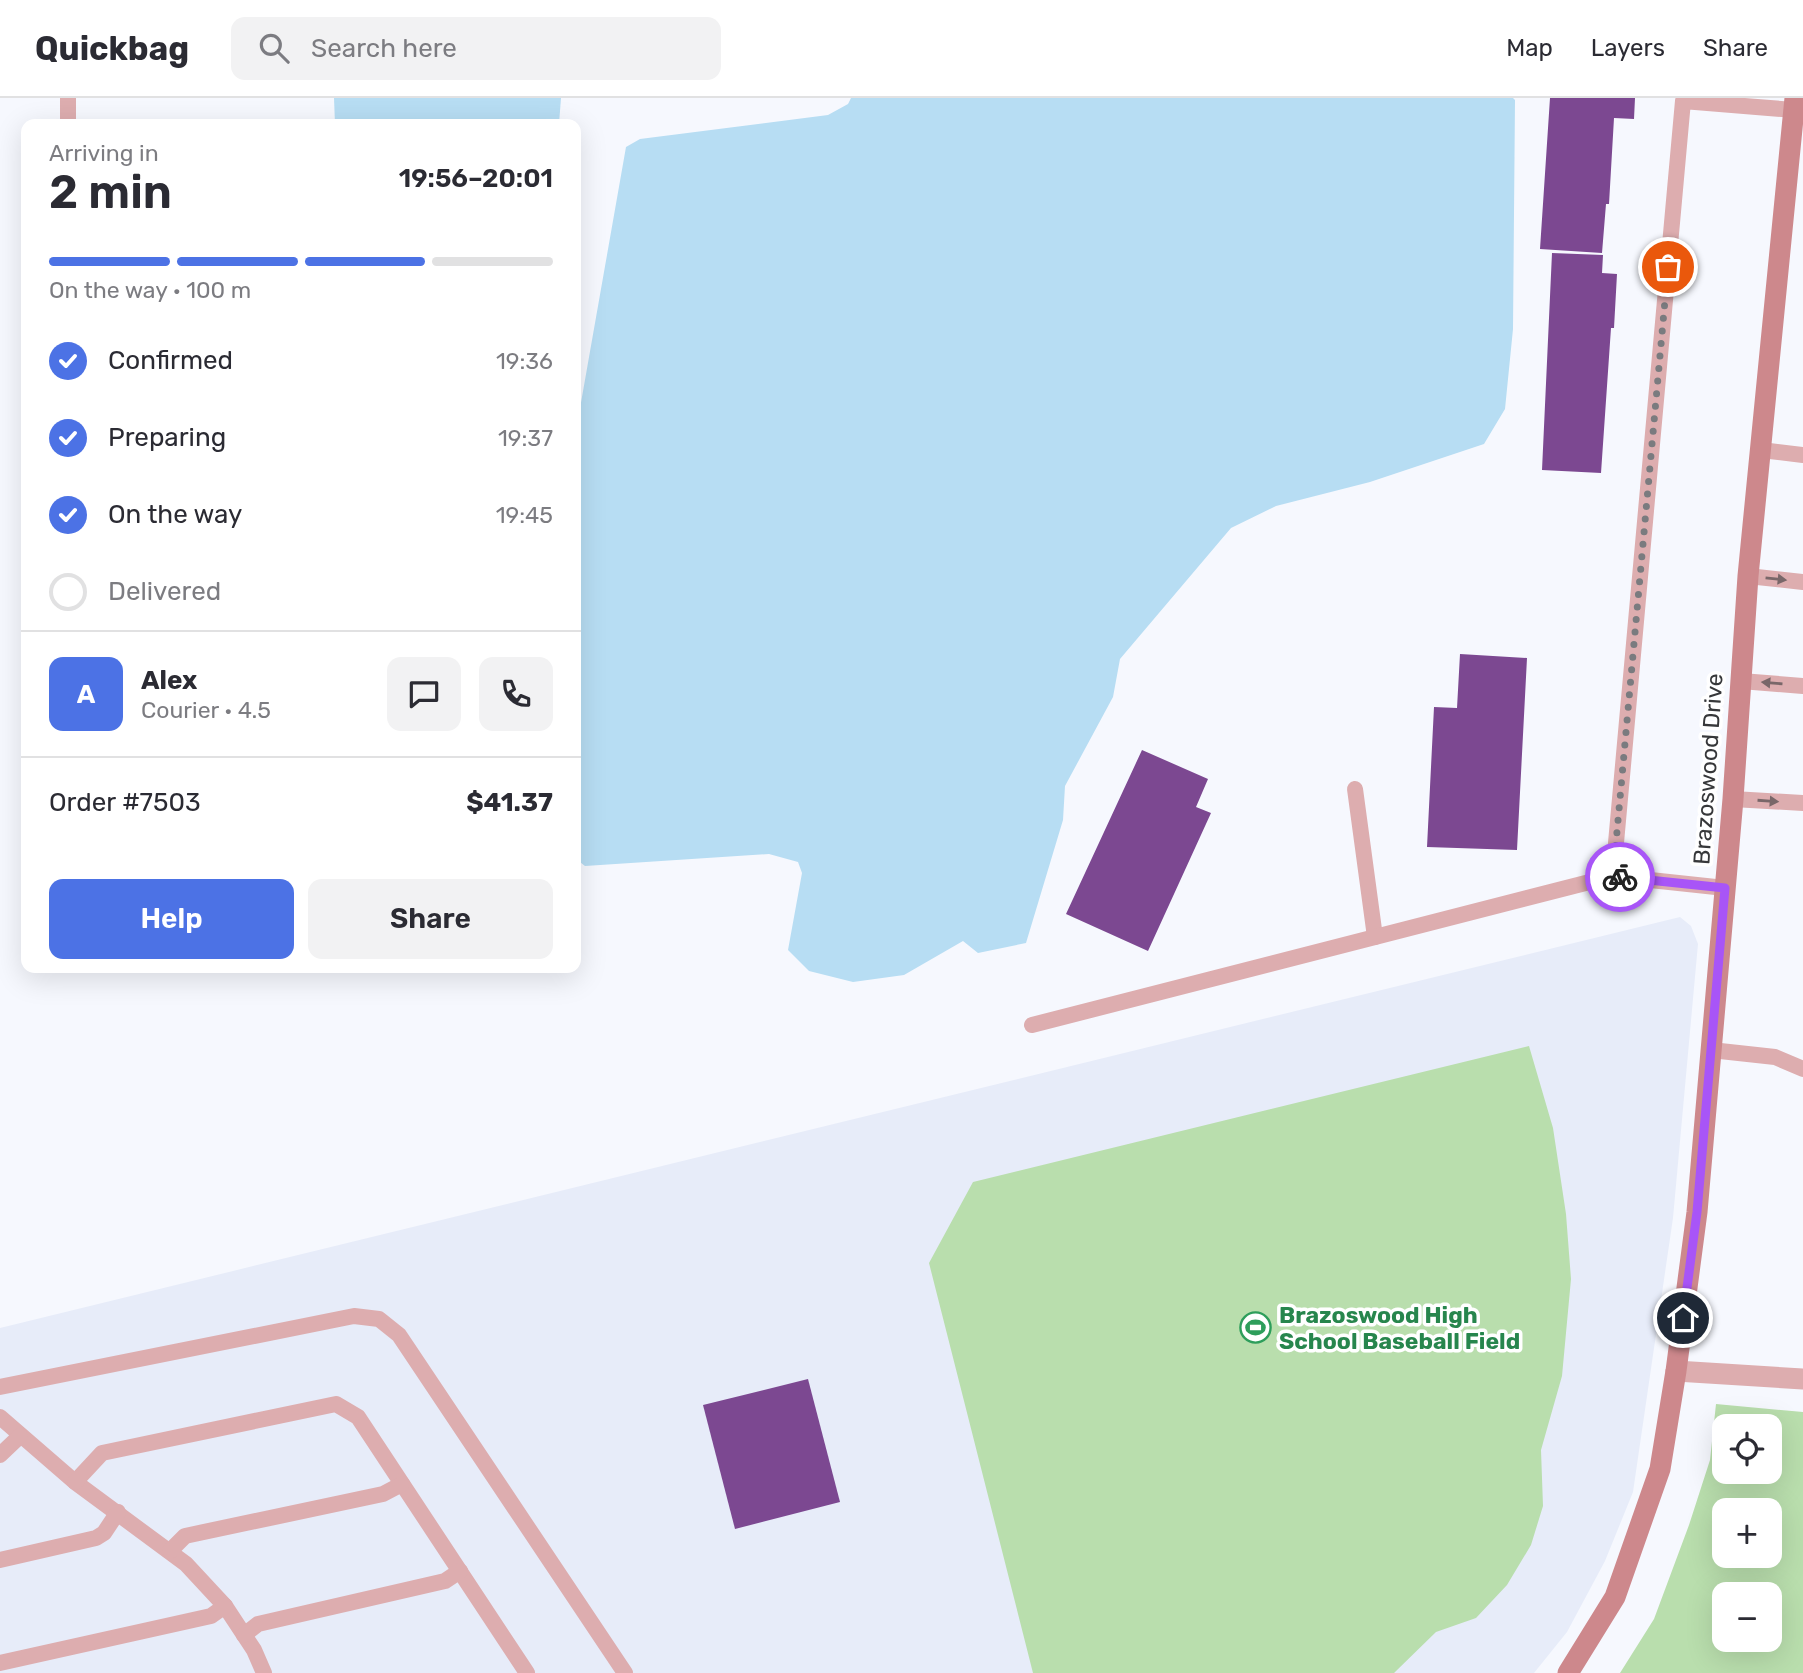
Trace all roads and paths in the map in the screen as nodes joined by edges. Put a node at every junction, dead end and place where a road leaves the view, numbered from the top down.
1 (68, 98) edge
2 (1794, 104) edge
3 (68, 119) edge
4 (1761, 450) junction
5 (1803, 455) edge
6 (1748, 576) junction
7 (1803, 582) edge
8 (1741, 681) junction
9 (1803, 686) edge
10 (1355, 789) dead end
11 (1733, 799) junction
12 (1803, 803) edge
13 (1613, 876) junction
14 (1725, 888) junction
15 (1375, 937) junction
16 (1032, 1025) dead end
17 (1711, 1050) junction
18 (1803, 1069) edge
19 (1676, 1371) junction
20 (1803, 1379) edge
21 (0, 1387) edge
22 (0, 1417) edge
23 (20, 1436) junction
24 (0, 1455) edge
25 (75, 1482) junction
26 (402, 1484) junction
27 (118, 1512) junction
28 (170, 1551) junction
29 (0, 1560) edge
30 (460, 1571) junction
31 (225, 1606) junction
32 (244, 1635) junction
33 (0, 1663) edge
34 (520, 1671) edge
35 (264, 1673) edge
36 (625, 1673) edge
37 (1569, 1673) edge

1 - 3 lane
2 - 4 street, Brazoswood Drive
2 - 13 lane
4 - 5 lane
4 - 6 street, Brazoswood Drive
6 -> 7 lane
6 - 8 street, Brazoswood Drive
9 -> 8 lane
8 - 11 street, Brazoswood Drive
10 - 15 lane
11 -> 12 lane
11 - 14 street, Brazoswood Drive
13 - 14 lane
13 - 15 lane
14 - 17 street, Brazoswood Drive
15 - 16 lane
17 - 18 lane
17 - 19 street, Brazoswood Drive
19 - 20 street
19 - 37 street, Brazoswood Drive
21 - 36 lane
22 - 23 lane
23 - 24 lane
23 - 25 lane
25 - 26 lane
25 - 27 lane
26 - 28 lane
26 - 30 lane
27 - 28 lane
27 - 29 lane
28 - 31 lane
30 - 32 lane
30 - 34 lane
31 - 32 lane
31 - 33 lane
32 - 35 lane

